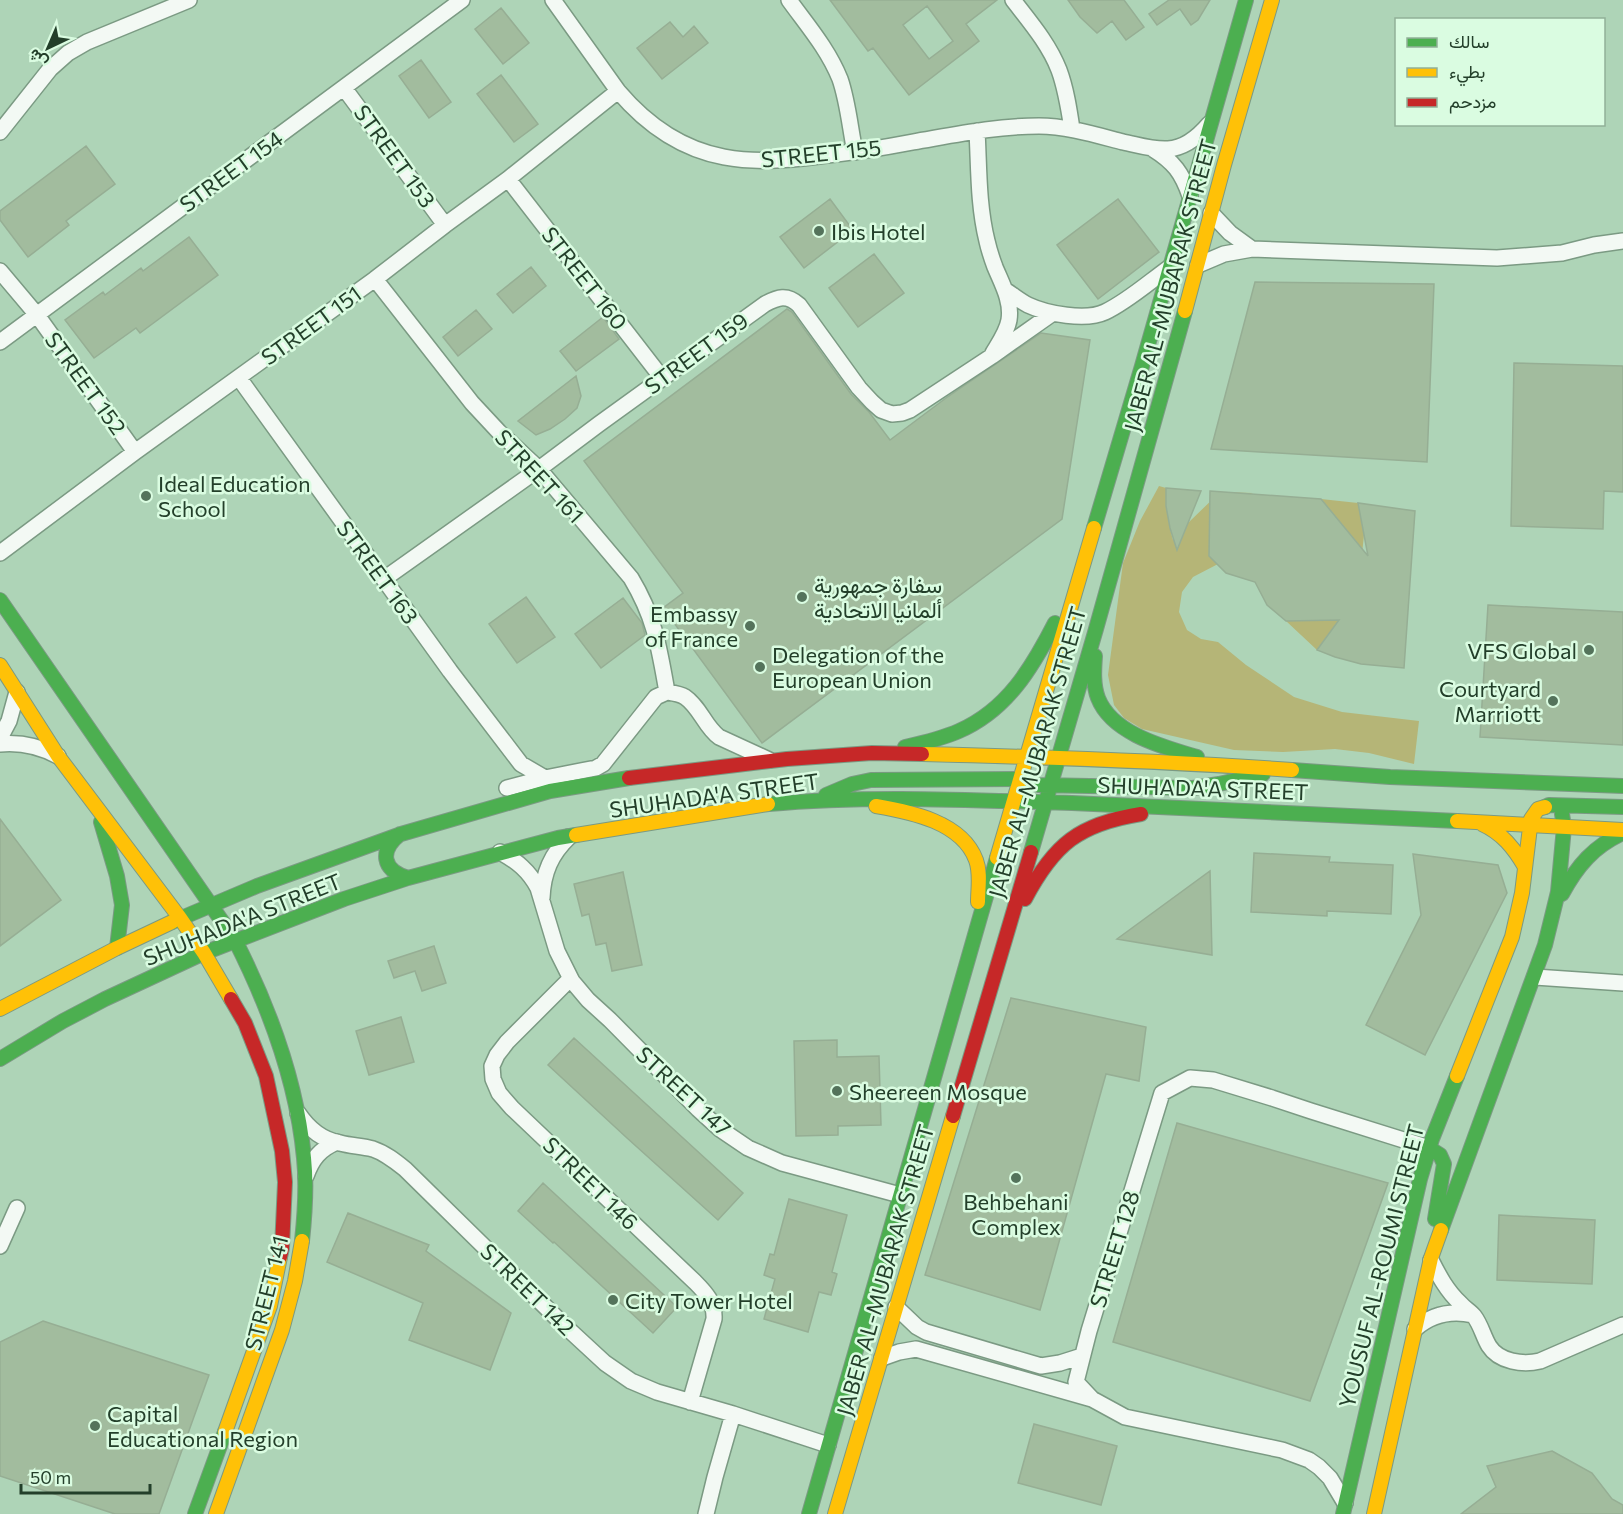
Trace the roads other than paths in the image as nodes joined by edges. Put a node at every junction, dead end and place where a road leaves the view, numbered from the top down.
1 (189, 0) edge
2 (462, 0) edge
3 (553, 0) edge
4 (789, 0) edge
5 (1013, 0) edge
6 (1246, 0) edge
7 (1272, 0) edge
8 (344, 88) junction
9 (618, 91) junction
10 (1211, 122) junction
11 (1072, 129) junction
12 (977, 130) junction
13 (0, 132) edge
14 (1153, 149) junction
15 (855, 152) junction
16 (508, 179) junction
17 (1190, 196) junction
18 (1210, 213) junction
19 (445, 225) junction
20 (1623, 242) edge
21 (1252, 249) junction
22 (1198, 266) junction
23 (1170, 267) junction
24 (0, 272) edge
25 (375, 279) junction
26 (1005, 290) junction
27 (1053, 313) junction
28 (37, 315) junction
29 (0, 342) edge
30 (992, 356) junction
31 (239, 378) junction
32 (662, 378) junction
33 (135, 452) junction
34 (539, 469) junction
35 (0, 553) edge
36 (1084, 560) junction
37 (384, 579) junction
38 (0, 600) edge
39 (1096, 629) junction
40 (0, 665) edge
41 (17, 692) junction
42 (666, 692) junction
43 (0, 738) edge
44 (0, 744) edge
45 (872, 753) junction
46 (58, 756) junction
47 (1026, 757) junction
48 (1058, 758) junction
49 (770, 761) junction
50 (521, 764) junction
51 (1226, 765) junction
52 (1284, 769) junction
53 (545, 778) junction
54 (1020, 780) junction
55 (1523, 782) junction
56 (1050, 785) junction
57 (1623, 786) edge
58 (507, 788) junction
59 (814, 800) junction
60 (834, 800) junction
61 (1014, 801) junction
62 (1045, 802) junction
63 (1557, 805) junction
64 (97, 807) junction
65 (1623, 807) edge
66 (487, 808) junction
67 (1200, 808) junction
68 (1476, 822) junction
69 (1529, 825) junction
70 (1564, 827) junction
71 (1623, 831) edge
72 (401, 834) junction
73 (569, 837) junction
74 (500, 852) junction
75 (1525, 867) junction
76 (408, 878) junction
77 (542, 898) junction
78 (211, 905) junction
79 (1554, 908) junction
80 (180, 918) junction
81 (235, 940) junction
82 (973, 945) junction
83 (117, 948) junction
84 (204, 953) junction
85 (997, 963) junction
86 (1535, 977) junction
87 (570, 979) junction
88 (1623, 983) edge
89 (0, 1009) edge
90 (0, 1059) edge
91 (295, 1108) junction
92 (337, 1142) junction
93 (1429, 1148) junction
94 (305, 1178) junction
95 (900, 1195) junction
96 (18, 1208) dead end
97 (0, 1246) edge
98 (1431, 1259) junction
99 (896, 1307) junction
100 (1473, 1315) junction
101 (1623, 1325) edge
102 (1415, 1329) junction
103 (1082, 1356) junction
104 (882, 1358) junction
105 (1092, 1399) junction
106 (690, 1402) junction
107 (733, 1414) junction
108 (828, 1445) junction
109 (1344, 1508) edge
110 (195, 1514) edge
111 (216, 1514) edge
112 (706, 1514) edge
113 (809, 1514) edge
114 (835, 1514) edge
115 (1374, 1514) edge

1 - 13 street
2 - 8 street, STREET 154
3 - 9 street, STREET 155
4 - 15 street
5 - 11 street
6 - 10 main road, JABER AL-MUBARAK STREET
7 - 18 main road, JABER AL-MUBARAK STREET
8 - 19 street, STREET 153
8 - 28 street, STREET 154
9 - 15 street, STREET 155
9 - 16 street, STREET 151
10 - 14 street, STREET 155
10 - 17 main road, JABER AL-MUBARAK STREET
11 - 12 street, STREET 155
11 - 14 street, STREET 155
12 - 15 street, STREET 155
12 - 26 street, STREET 159
14 - 17 street, STREET 155
16 - 19 street, STREET 151
16 - 32 street, STREET 160
17 - 23 main road, JABER AL-MUBARAK STREET
18 - 21 street
18 - 22 main road, JABER AL-MUBARAK STREET
19 - 25 street, STREET 151
20 - 21 street
21 - 22 street
22 - 39 main road, JABER AL-MUBARAK STREET
23 - 27 street
23 - 36 main road, JABER AL-MUBARAK STREET
24 - 28 street, STREET 152
25 - 31 street, STREET 151
25 - 34 street, STREET 161
26 - 27 street
26 - 30 street, STREET 159
27 - 30 street, STREET 159
28 - 29 street, STREET 154
28 - 33 street, STREET 152
30 - 32 street, STREET 159
31 - 33 street, STREET 151
31 - 37 street, STREET 163
32 - 34 street, STREET 159
33 - 35 street, STREET 151
34 - 37 street, STREET 159
34 - 42 street, STREET 161
36 - 45 main road
36 - 47 main road, JABER AL-MUBARAK STREET
37 - 50 street, STREET 163
38 - 78 main road, STREET 141
39 - 48 main road, JABER AL-MUBARAK STREET
39 - 51 main road
40 - 41 main road, STREET 141
41 - 43 street
41 - 46 main road, STREET 141
42 - 49 street
42 - 53 street
44 - 46 street
45 - 47 main road, SHUHADA'A STREET
45 - 49 main road, SHUHADA'A STREET
46 - 64 main road, STREET 141
47 - 48 main road, SHUHADA'A STREET
47 - 54 main road, JABER AL-MUBARAK STREET
48 - 51 main road, SHUHADA'A STREET
48 - 54 main road
48 - 56 main road, JABER AL-MUBARAK STREET
49 - 66 main road, SHUHADA'A STREET
50 - 53 street, STREET 163
50 - 58 street
51 - 52 main road, SHUHADA'A STREET
52 - 55 main road, SHUHADA'A STREET
52 - 56 main road
53 - 58 street
54 - 59 main road
54 - 61 main road, JABER AL-MUBARAK STREET
55 - 57 main road, SHUHADA'A STREET
55 - 63 main road
56 - 61 main road
56 - 62 main road, JABER AL-MUBARAK STREET
58 - 66 street
59 - 60 main road, SHUHADA'A STREET
59 - 73 main road, SHUHADA'A STREET
60 - 61 main road, SHUHADA'A STREET
60 - 82 main road
61 - 62 main road, SHUHADA'A STREET
61 - 82 main road, JABER AL-MUBARAK STREET
62 - 67 main road, SHUHADA'A STREET
62 - 85 main road, JABER AL-MUBARAK STREET
63 - 65 main road
63 - 69 main road
63 - 70 main road
64 - 80 main road, STREET 141
64 - 83 main road
66 - 72 main road, SHUHADA'A STREET
67 - 68 main road, SHUHADA'A STREET
67 - 85 main road
68 - 69 main road, SHUHADA'A STREET
68 - 75 main road
69 - 70 main road, SHUHADA'A STREET
69 - 75 main road, YOUSUF AL-ROUMI STREET
70 - 71 main road, SHUHADA'A STREET
70 - 79 main road, YOUSUF AL-ROUMI STREET
71 - 79 main road
72 - 76 main road
72 - 78 main road, SHUHADA'A STREET
73 - 74 main road, SHUHADA'A STREET
73 - 77 street, STREET 147
74 - 76 main road, SHUHADA'A STREET
74 - 77 street, STREET 147
75 - 93 main road, YOUSUF AL-ROUMI STREET
76 - 81 main road, SHUHADA'A STREET
77 - 87 street, STREET 147
78 - 80 main road, SHUHADA'A STREET
78 - 81 main road, STREET 141
79 - 86 main road, YOUSUF AL-ROUMI STREET
80 - 83 main road, SHUHADA'A STREET
80 - 84 main road, STREET 141
81 - 84 main road, SHUHADA'A STREET
81 - 91 main road, STREET 141
82 - 95 main road, JABER AL-MUBARAK STREET
83 - 89 main road, SHUHADA'A STREET
84 - 90 main road, SHUHADA'A STREET
84 - 110 main road, STREET 141
85 - 99 main road, JABER AL-MUBARAK STREET
86 - 88 street
86 - 98 main road, YOUSUF AL-ROUMI STREET
87 - 95 street, STREET 147
87 - 106 street, STREET 146
91 - 92 street, STREET 142
91 - 94 main road, STREET 141
92 - 94 street
92 - 106 street, STREET 142
93 - 98 main road
93 - 103 street, STREET 128
93 - 109 main road, YOUSUF AL-ROUMI STREET
94 - 111 main road, STREET 141
95 - 108 main road, JABER AL-MUBARAK STREET
96 - 97 street
98 - 100 street
98 - 102 main road, YOUSUF AL-ROUMI STREET
99 - 103 street
99 - 104 main road, JABER AL-MUBARAK STREET
100 - 101 street
100 - 102 street
102 - 115 main road, YOUSUF AL-ROUMI STREET
103 - 105 street, STREET 128
104 - 105 street
104 - 114 main road, JABER AL-MUBARAK STREET
105 - 109 street, STREET 128
106 - 107 street, STREET 142
107 - 108 street, STREET 142
107 - 112 street
108 - 113 main road, JABER AL-MUBARAK STREET

